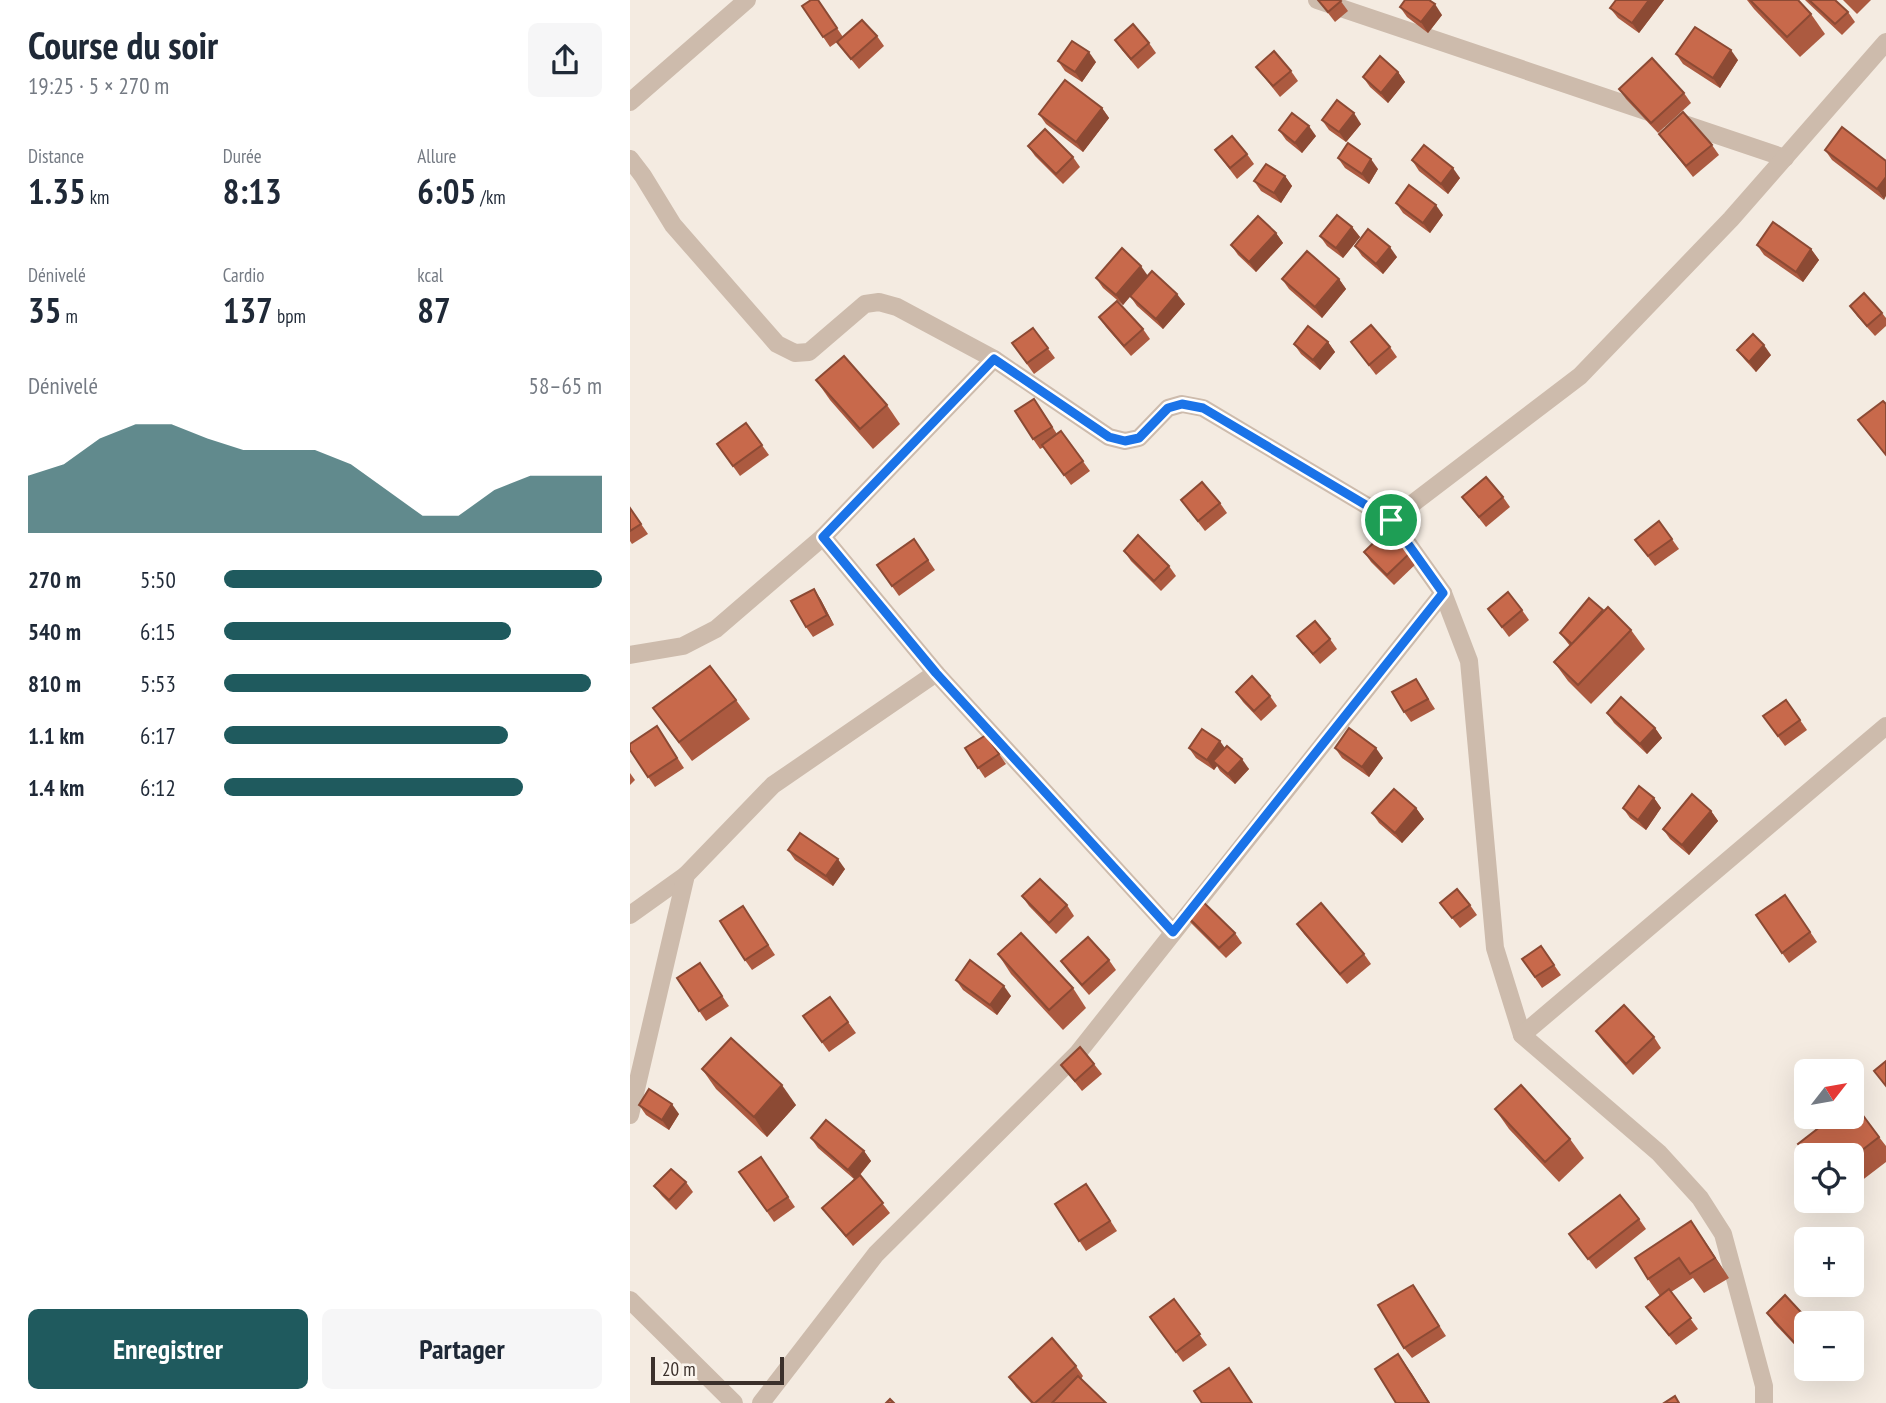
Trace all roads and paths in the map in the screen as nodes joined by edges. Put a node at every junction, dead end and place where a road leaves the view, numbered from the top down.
1 (747, 0) edge
2 (1317, 0) edge
3 (1886, 42) edge
4 (630, 102) edge
5 (1785, 158) junction
6 (630, 159) edge
7 (994, 359) junction
8 (1391, 520) junction
9 (823, 537) junction
10 (1443, 593) junction
11 (630, 655) edge
12 (936, 673) junction
13 (1886, 726) edge
14 (686, 875) junction
15 (630, 915) edge
16 (1173, 932) junction
17 (1522, 1035) junction
18 (630, 1115) edge
19 (630, 1300) edge
20 (734, 1403) edge
21 (761, 1403) edge
22 (1764, 1403) edge

1 - 4 street
2 - 5 street
3 - 5 street
5 - 8 street
6 - 7 street
7 - 8 street
7 - 9 street
8 - 10 street
9 - 11 street
9 - 12 street
10 - 16 street
10 - 17 street
12 - 14 street
12 - 16 street
13 - 17 street
14 - 15 street
14 - 18 street
16 - 21 street
17 - 22 street
19 - 20 street

